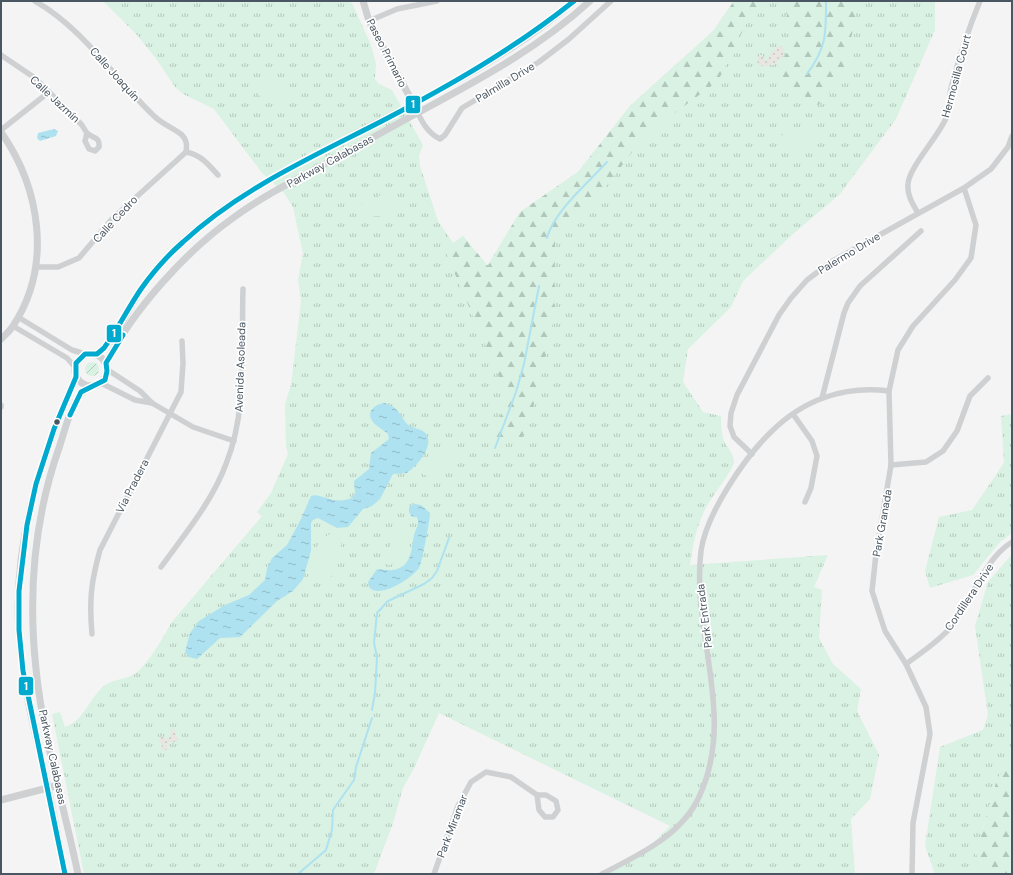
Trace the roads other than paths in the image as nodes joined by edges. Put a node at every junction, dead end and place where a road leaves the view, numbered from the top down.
1 (35, 1) edge
2 (363, 1) edge
3 (437, 1) edge
4 (574, 1) edge
5 (590, 1) edge
6 (612, 1) edge
7 (980, 1) edge
8 (369, 21) junction
9 (1, 55) edge
10 (49, 92) junction
11 (413, 103) junction
12 (418, 113) junction
13 (1, 131) edge
14 (87, 133) dead end
15 (1012, 136) edge
16 (186, 152) junction
17 (218, 175) dead end
18 (964, 188) junction
19 (918, 212) junction
20 (921, 231) dead end
21 (37, 267) junction
22 (243, 290) dead end
23 (18, 317) junction
24 (13, 326) junction
25 (1, 339) edge
26 (182, 341) dead end
27 (86, 354) junction
28 (97, 354) junction
29 (107, 366) junction
30 (74, 368) junction
31 (76, 377) junction
32 (988, 378) dead end
33 (101, 383) junction
34 (130, 384) junction
35 (89, 386) junction
36 (889, 390) junction
37 (124, 395) junction
38 (822, 398) junction
39 (152, 403) junction
40 (170, 414) junction
41 (793, 414) junction
42 (234, 440) junction
43 (752, 454) junction
44 (891, 465) junction
45 (805, 502) dead end
46 (1012, 542) edge
47 (162, 567) dead end
48 (92, 634) dead end
49 (906, 664) junction
50 (59, 785) junction
51 (47, 788) junction
52 (537, 795) junction
53 (1, 800) edge
54 (65, 874) edge
55 (78, 874) edge
56 (434, 874) edge
57 (602, 874) edge
58 (912, 874) edge

1 - 16 street, Calle Joaquín
2 - 8 street, Paseo Primario
3 - 8 street
4 - 11 street, Parkway Calabasas
5 - 12 street, Parkway Calabasas
6 - 12 street, Palmilla Drive
7 - 19 street, Hermosilla Court
8 - 11 street, Paseo Primario
9 - 10 street, Calle Jazmín
10 - 13 street
10 - 14 street, Calle Jazmín
11 - 12 street, Palmilla Drive
11 - 28 street, Parkway Calabasas
12 - 29 street, Parkway Calabasas
13 - 21 street
15 - 18 street, Palermo Drive
16 - 17 street
16 - 21 street, Calle Cedro
18 - 19 street, Palermo Drive
18 - 36 street, Park Granada
19 - 43 street, Palermo Drive
20 - 38 street
21 - 23 street
22 - 42 street, Avenida Asoleada
23 - 24 street
23 - 27 street
24 - 25 street
24 - 30 street
26 - 40 street, Via Pradera
27 - 28 street
27 - 30 street
28 - 29 street
29 - 33 street
29 - 34 street
30 - 31 street
31 - 35 street
31 - 51 street, Parkway Calabasas
32 - 44 street
33 - 35 street
33 - 37 street
34 - 37 street
34 - 39 street
35 - 50 street, Parkway Calabasas
36 - 38 street, Park Entrada
36 - 44 street, Park Granada
37 - 39 street
38 - 41 street, Park Entrada
39 - 40 street
40 - 42 street
40 - 48 street, Via Pradera
41 - 43 street, Park Entrada
41 - 45 street
42 - 47 street, Avenida Asoleada
43 - 57 street, Park Entrada
44 - 49 street, Park Granada
46 - 49 street, Cordillera Drive
49 - 58 street, Park Granada
50 - 51 street
50 - 55 street, Parkway Calabasas
51 - 53 street
51 - 54 street, Parkway Calabasas
52 - 52 street, Park Miramar
52 - 56 street, Park Miramar

